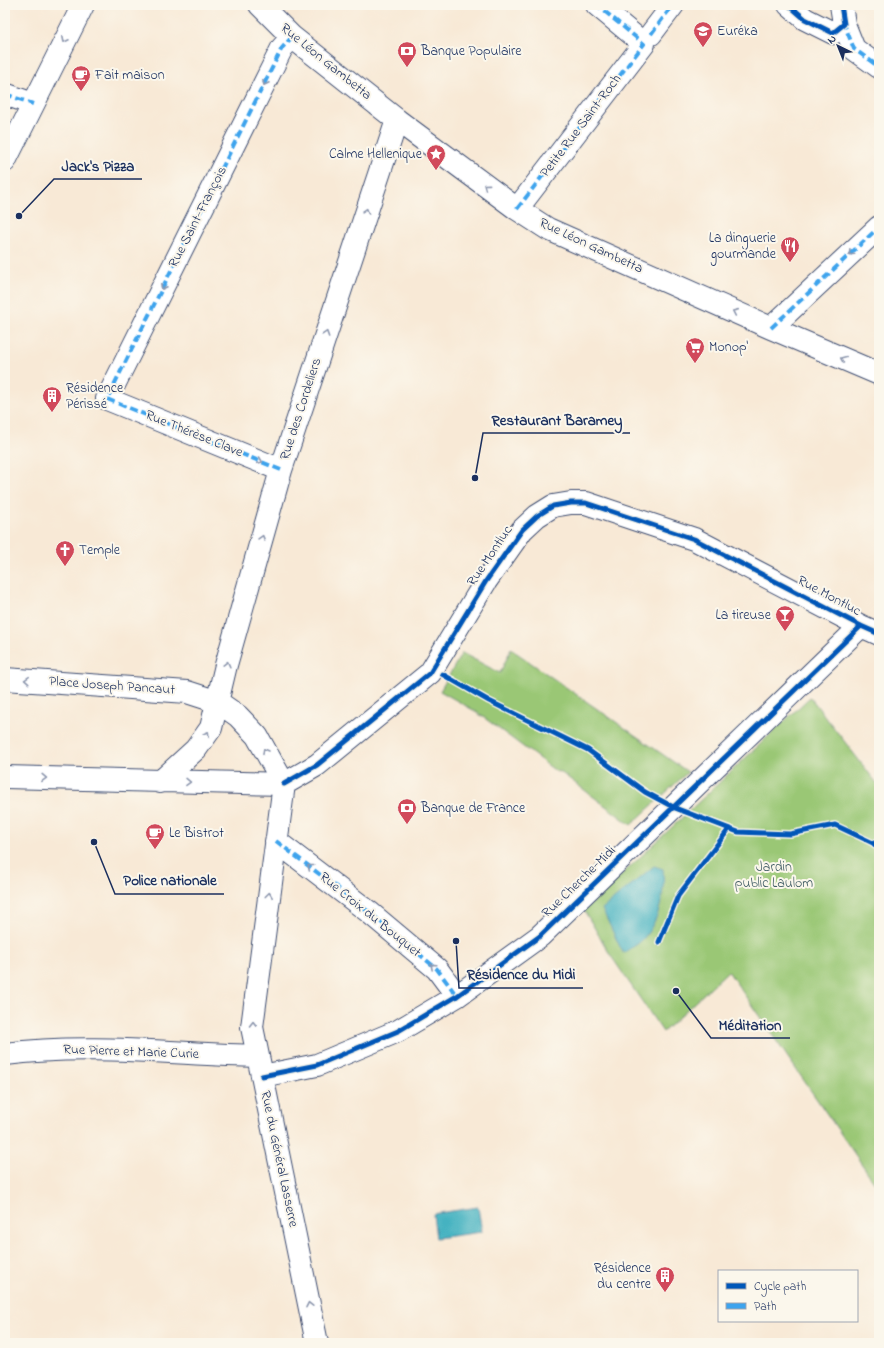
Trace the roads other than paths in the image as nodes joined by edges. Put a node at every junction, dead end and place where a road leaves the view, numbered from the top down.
1 (83, 5) edge
2 (260, 5) edge
3 (597, 5) edge
4 (673, 5) edge
5 (789, 5) edge
6 (843, 14) edge
7 (292, 37) junction
8 (647, 39) junction
9 (879, 67) edge
10 (5, 94) edge
11 (33, 104) junction
12 (397, 120) junction
13 (5, 161) edge
14 (517, 209) junction
15 (879, 227) edge
16 (771, 328) junction
17 (879, 374) edge
18 (107, 399) joint
19 (281, 470) junction
20 (870, 630) edge
21 (5, 679) edge
22 (218, 702) junction
23 (5, 777) edge
24 (160, 782) junction
25 (284, 784) junction
26 (276, 841) junction
27 (457, 996) junction
28 (5, 1054) edge
29 (260, 1066) junction
30 (317, 1343) edge

1 -> 11 street
2 - 7 street, Rue Léon Gambetta
3 - 8 street
4 - 8 street, Petite Rue Saint-Roch
5 - 6 street
6 - 9 street
7 - 12 street, Rue Léon Gambetta
7 -> 18 street, Rue Saint-François
8 - 14 street, Petite Rue Saint-Roch
10 - 11 street
11 - 13 street
14 -> 12 street, Rue Léon Gambetta
19 -> 12 street, Rue des Cordeliers
16 -> 14 street, Rue Léon Gambetta
15 -> 16 street
17 -> 16 street, Rue Léon Gambetta
18 -> 19 street, Rue Thérèse Clave
22 -> 19 street, Rue des Cordeliers
20 - 25 street, Rue Montluc
20 - 27 street, Rue Cherche-Midi
22 -> 21 street, Place Joseph Pancaut
24 -> 22 street
25 -> 22 street, Place Joseph Pancaut
23 -> 24 street
24 -> 25 street
25 - 26 street, Rue du Général Lasserre
27 -> 26 street, Rue Croix du Bouquet
29 -> 26 street, Rue du Général Lasserre
27 - 29 street, Rue Cherche-Midi
28 - 29 street, Rue Pierre et Marie Curie
30 -> 29 street, Rue du Général Lasserre

